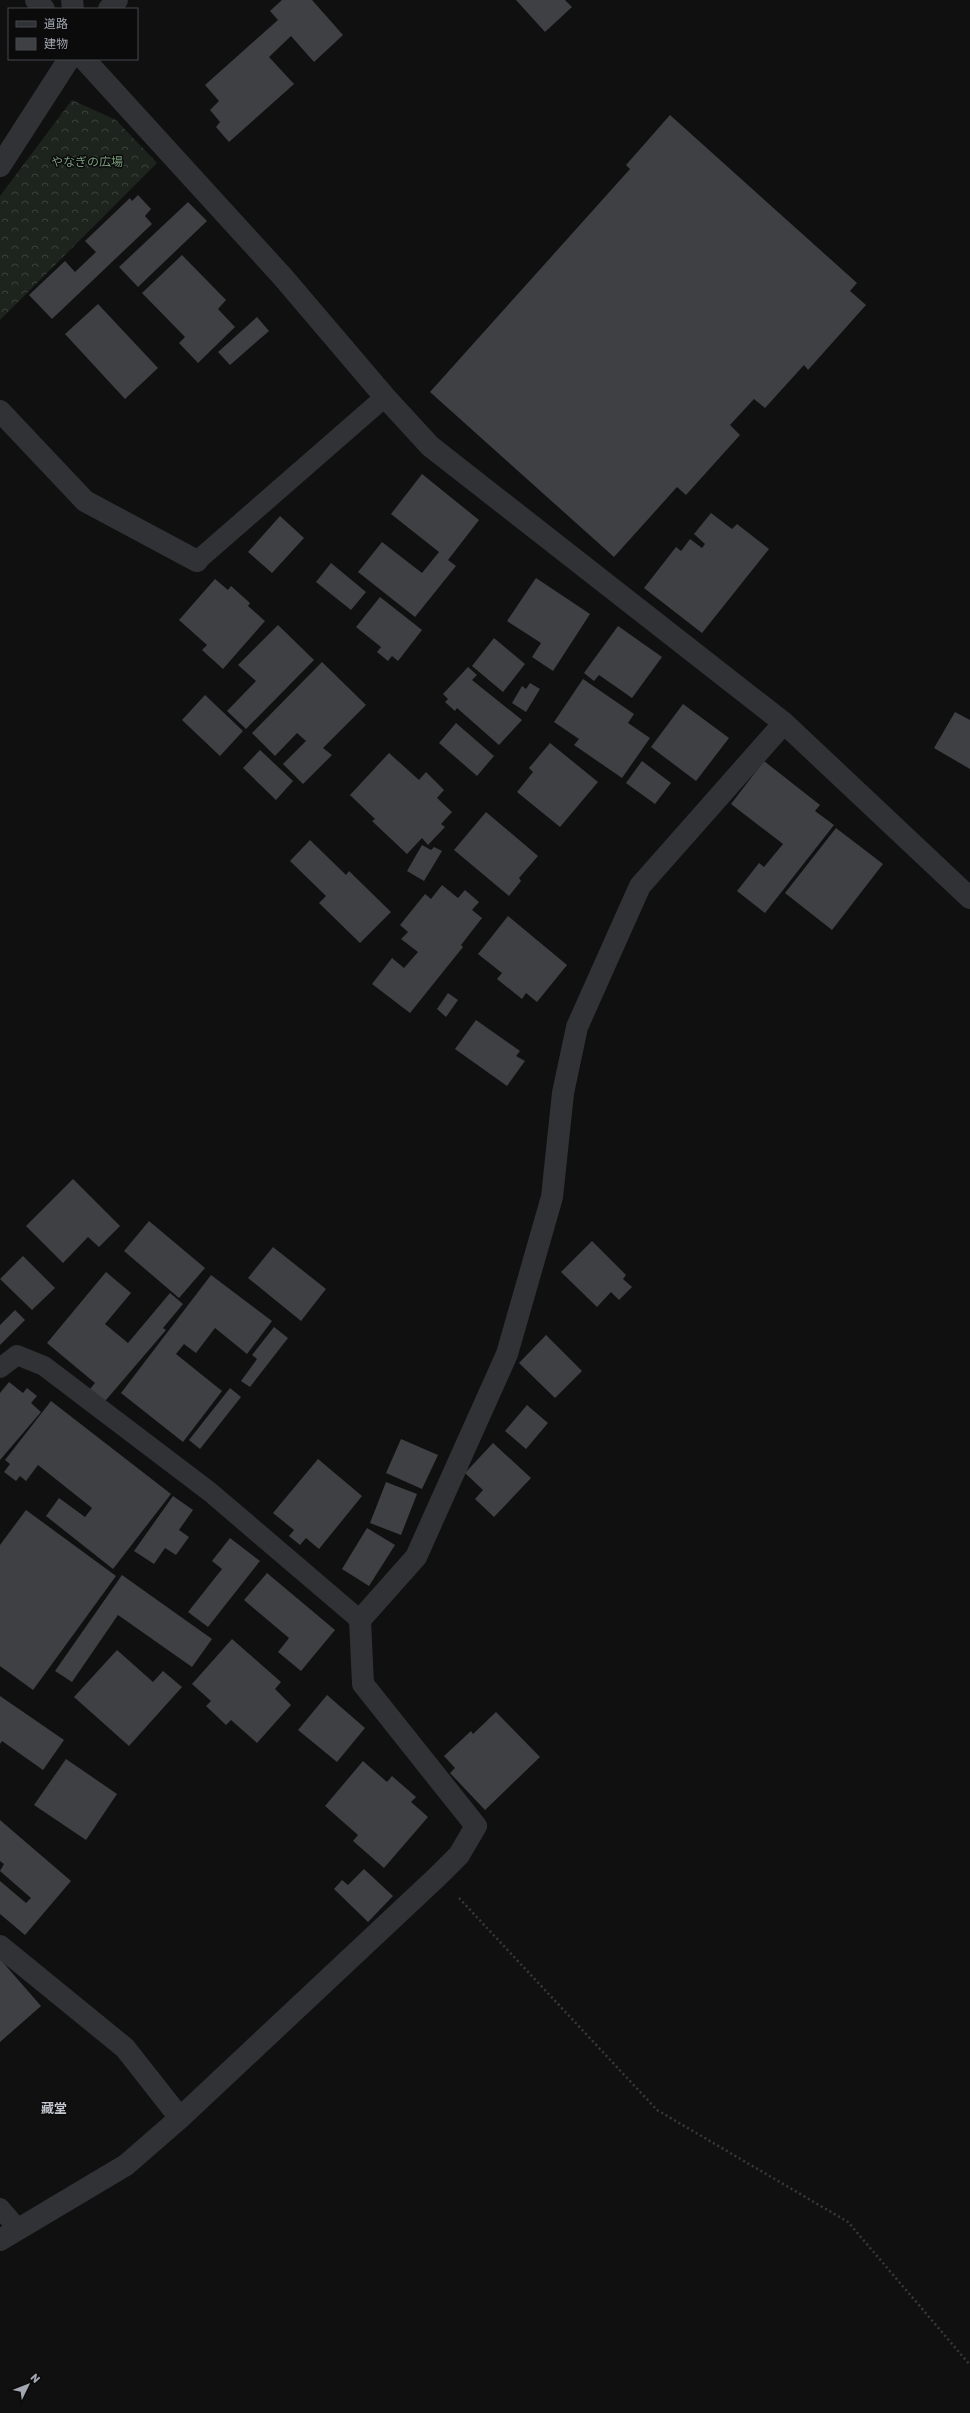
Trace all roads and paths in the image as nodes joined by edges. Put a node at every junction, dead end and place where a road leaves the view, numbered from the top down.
1 (36, 0) edge
2 (117, 0) edge
3 (43, 8) edge
4 (110, 8) edge
5 (68, 60) edge
6 (85, 60) edge
7 (0, 166) edge
8 (385, 397) junction
9 (0, 410) edge
10 (197, 561) joint
11 (784, 723) junction
12 (970, 898) edge
13 (0, 1368) edge
14 (360, 1620) junction
15 (438, 1876) junction
16 (0, 1946) edge
17 (180, 2118) junction
18 (0, 2208) edge
19 (18, 2229) junction
20 (0, 2240) edge
21 (970, 2365) edge

1 - 3 street
2 - 4 street
5 - 7 street
6 - 8 street
8 - 10 lane
8 - 11 street
9 - 10 street
11 - 12 street
11 - 14 street
13 - 14 lane
14 - 15 street
15 - 17 street
15 - 21 path
16 - 17 street
17 - 19 street
18 - 19 lane
19 - 20 street

